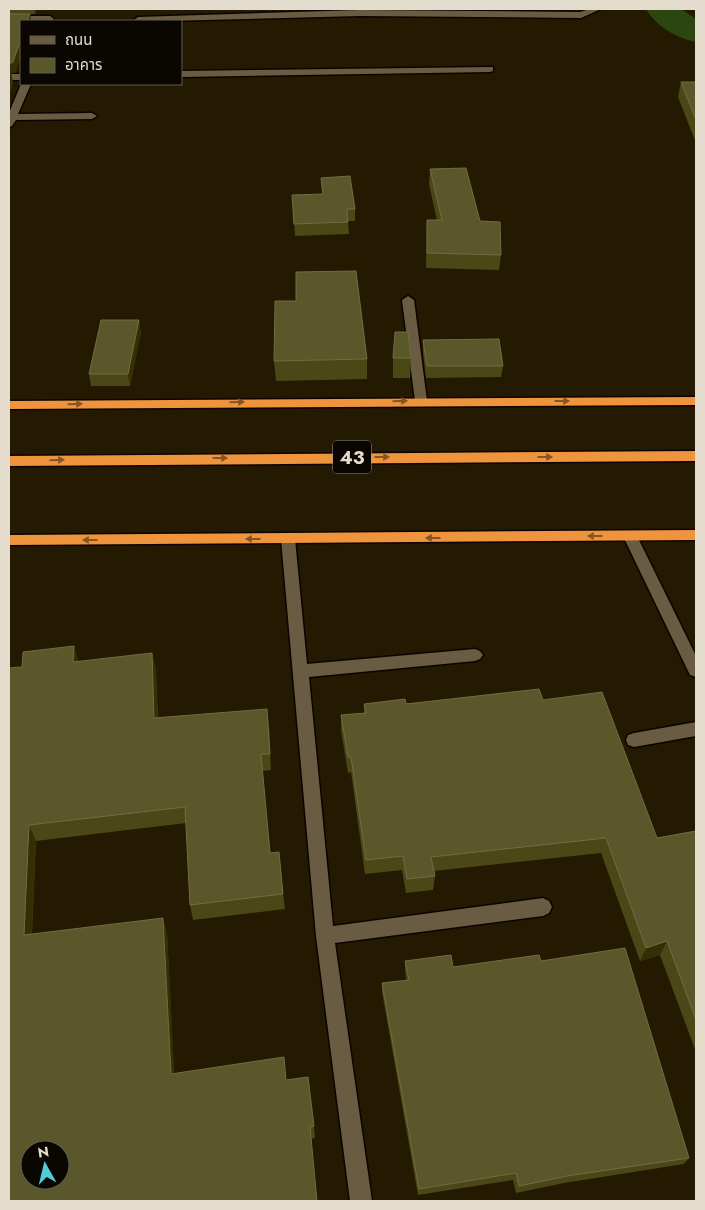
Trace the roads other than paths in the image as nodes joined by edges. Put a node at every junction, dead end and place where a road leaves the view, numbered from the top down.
1 (54, 9) edge
2 (597, 9) edge
3 (9, 19) edge
4 (49, 20) edge
5 (157, 20) edge
6 (490, 70) dead end
7 (182, 74) edge
8 (26, 85) edge
9 (92, 116) dead end
10 (10, 121) edge
11 (408, 300) dead end
12 (421, 400) junction
13 (696, 401) edge
14 (9, 405) edge
15 (696, 456) edge
16 (9, 460) edge
17 (696, 535) edge
18 (630, 536) junction
19 (288, 539) junction
20 (9, 540) edge
21 (475, 655) dead end
22 (300, 671) junction
23 (696, 671) edge
24 (696, 728) edge
25 (634, 740) dead end
26 (543, 907) dead end
27 (325, 936) junction
28 (361, 1201) edge

1 - 4 street
2 - 5 street
3 - 4 street
6 - 7 street
8 - 10 street
9 - 10 street
11 - 12 street
12 -> 13 highway
14 -> 12 highway
16 -> 15 highway, 43
17 - 18 highway
18 -> 19 highway
18 - 23 street
19 -> 20 highway
19 - 22 street
21 - 22 street
22 - 27 street
24 - 25 street
26 - 27 street
27 - 28 street

